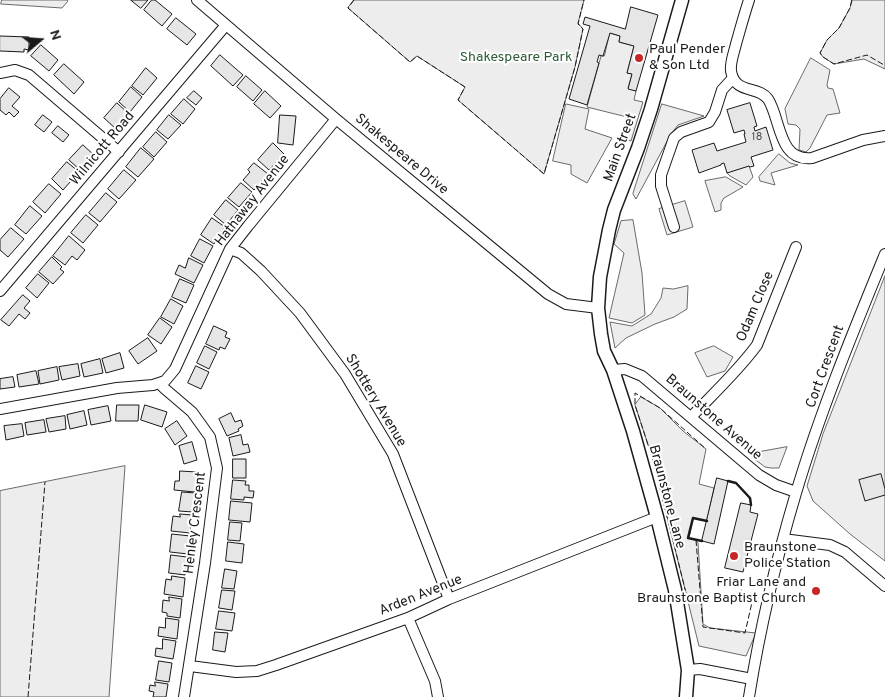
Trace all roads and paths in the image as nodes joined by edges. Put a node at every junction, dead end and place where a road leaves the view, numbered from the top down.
1 (197, 0) edge
2 (682, 0) edge
3 (749, 0) edge
4 (226, 25) junction
5 (0, 73) edge
6 (734, 78) junction
7 (336, 119) junction
8 (885, 136) edge
9 (119, 152) junction
10 (674, 227) dead end
11 (796, 247) dead end
12 (230, 248) junction
13 (885, 254) edge
14 (0, 291) edge
15 (598, 308) junction
16 (613, 370) junction
17 (160, 384) junction
18 (0, 409) edge
19 (691, 417) junction
20 (796, 492) junction
21 (657, 517) junction
22 (783, 539) junction
23 (885, 586) edge
24 (449, 599) junction
25 (408, 618) junction
26 (190, 666) junction
27 (688, 670) junction
28 (752, 679) junction
29 (751, 696) edge
30 (184, 697) edge
31 (438, 697) edge
32 (686, 697) edge

1 - 4 street, Shakespeare Drive
2 - 15 street, Main Street
3 - 6 street
4 - 7 street, Shakespeare Drive
4 - 9 street, Wilnicott Road
5 - 9 street
6 - 8 street
6 - 10 street
7 - 12 street, Hathaway Avenue
7 - 15 street, Shakespeare Drive
9 - 14 street, Wilnicott Road
11 - 19 street, Odam Close
12 - 17 street, Hathaway Avenue
12 - 24 street, Shottery Avenue
13 - 20 street, Cort Crescent
15 - 16 street, Braunstone Lane
16 - 19 street, Braunstone Avenue
16 - 21 street, Braunstone Lane
17 - 18 street
17 - 26 street, Henley Crescent
19 - 20 street, Braunstone Avenue
20 - 22 street, Cort Crescent
21 - 24 street, Arden Avenue
21 - 27 street, Braunstone Lane
22 - 23 street
22 - 28 street, Cort Crescent
24 - 25 street, Arden Avenue
25 - 26 street, Arden Avenue
25 - 31 street
26 - 30 street, Henley Crescent
27 - 28 street
27 - 32 street, Braunstone Lane
28 - 29 street, Cort Crescent

